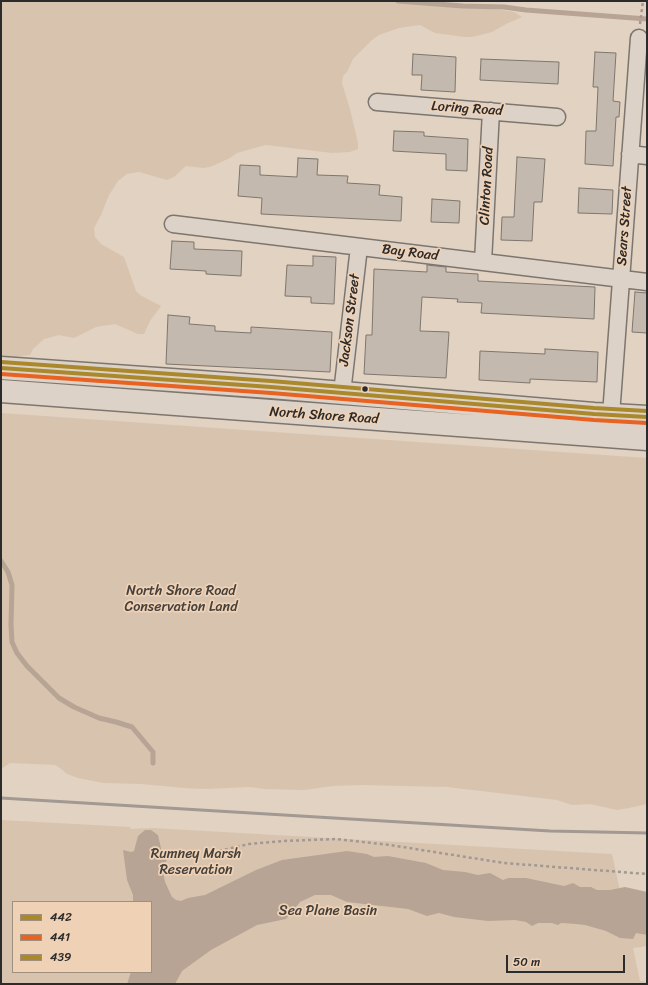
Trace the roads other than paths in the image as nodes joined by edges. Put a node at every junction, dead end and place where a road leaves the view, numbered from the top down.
1 (639, 33) road end
2 (376, 102) dead end
3 (491, 111) junction
4 (558, 117) dead end
5 (630, 154) junction
6 (647, 156) edge
7 (173, 224) dead end
8 (359, 247) junction
9 (482, 262) junction
10 (621, 279) junction
11 (647, 282) edge
12 (1, 368) edge
13 (1, 391) edge
14 (342, 393) junction
15 (611, 415) junction
16 (647, 417) edge
17 (647, 439) edge

1 - 5 street, Sears Street
2 - 3 street, Loring Road
3 - 4 street, Loring Road
3 - 9 street, Clinton Road
5 - 6 street
5 - 10 street, Sears Street
7 - 8 street, Bay Road
8 - 9 street, Bay Road
8 - 14 street, Jackson Street
9 - 10 street, Bay Road
10 - 11 street, Bay Road
10 - 15 street, Sears Street
12 - 14 highway, North Shore Road
13 - 17 highway, North Shore Road
14 - 15 highway, North Shore Road
15 - 16 highway, North Shore Road

